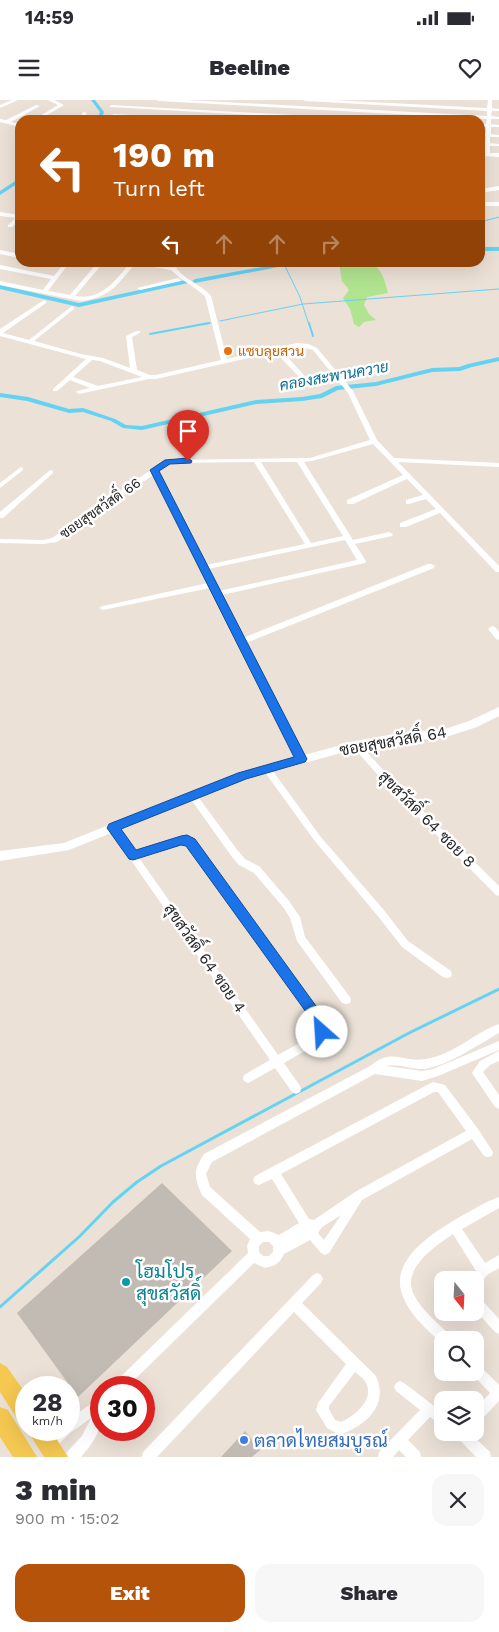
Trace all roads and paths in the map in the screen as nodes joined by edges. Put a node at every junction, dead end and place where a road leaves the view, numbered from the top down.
1 (16, 100) edge
2 (50, 100) edge
3 (162, 100) edge
4 (305, 100) edge
5 (330, 100) edge
6 (490, 100) edge
7 (393, 102) edge
8 (263, 103) edge
9 (0, 106) edge
10 (38, 106) dead end
11 (112, 106) dead end
12 (159, 108) junction
13 (329, 109) junction
14 (490, 110) junction
15 (499, 110) edge
16 (391, 112) junction
17 (259, 114) junction
18 (20, 115) edge
19 (44, 115) edge
20 (156, 115) edge
21 (270, 115) edge
22 (450, 115) edge
23 (485, 117) edge
24 (489, 117) junction
25 (15, 118) edge
26 (499, 118) edge
27 (0, 120) edge
28 (6, 122) junction
29 (15, 125) edge
30 (485, 126) edge
31 (489, 126) junction
32 (499, 126) edge
33 (485, 135) edge
34 (489, 135) junction
35 (499, 136) edge
36 (488, 144) junction
37 (499, 145) edge
38 (487, 154) joint
39 (499, 155) edge
40 (499, 188) edge
41 (485, 190) edge
42 (485, 204) edge
43 (499, 204) edge
44 (0, 214) edge
45 (15, 216) edge
46 (15, 222) edge
47 (10, 226) dead end
48 (0, 252) edge
49 (15, 255) edge
50 (0, 267) edge
51 (64, 267) edge
52 (98, 267) edge
53 (128, 267) edge
54 (160, 267) edge
55 (172, 267) edge
56 (55, 278) junction
57 (157, 279) junction
58 (178, 280) dead end
59 (0, 283) edge
60 (140, 288) dead end
61 (44, 292) junction
62 (71, 297) junction
63 (44, 302) dead end
64 (72, 308) dead end
65 (138, 332) dead end
66 (0, 333) edge
67 (30, 342) junction
68 (277, 350) junction
69 (91, 357) junction
70 (224, 361) junction
71 (134, 371) junction
72 (69, 377) junction
73 (149, 377) junction
74 (298, 388) dead end
75 (97, 389) junction
76 (55, 390) dead end
77 (79, 392) dead end
78 (374, 441) junction
79 (394, 460) junction
80 (257, 461) junction
81 (300, 461) junction
82 (499, 465) edge
83 (21, 469) dead end
84 (154, 470) junction
85 (51, 472) dead end
86 (408, 476) junction
87 (0, 486) edge
88 (428, 496) junction
89 (350, 502) dead end
90 (409, 502) dead end
91 (441, 510) junction
92 (0, 516) edge
93 (402, 525) dead end
94 (389, 534) dead end
95 (350, 540) junction
96 (0, 542) edge
97 (309, 545) junction
98 (431, 566) dead end
99 (203, 568) junction
100 (499, 570) edge
101 (212, 585) junction
102 (216, 594) junction
103 (103, 608) dead end
104 (492, 629) dead end
105 (499, 637) edge
106 (240, 642) junction
107 (499, 711) edge
108 (356, 745) junction
109 (301, 759) junction
110 (267, 769) junction
111 (193, 796) junction
112 (113, 828) junction
113 (0, 856) edge
114 (133, 856) junction
115 (499, 892) edge
116 (447, 974) dead end
117 (346, 1000) dead end
118 (499, 1028) edge
119 (499, 1045) edge
120 (499, 1056) edge
121 (277, 1062) junction
122 (427, 1064) junction
123 (374, 1069) junction
124 (434, 1073) junction
125 (248, 1078) dead end
126 (296, 1089) dead end
127 (498, 1101) edge
128 (474, 1132) junction
129 (488, 1152) dead end
130 (274, 1172) junction
131 (259, 1180) dead end
132 (359, 1196) junction
133 (499, 1202) edge
134 (312, 1227) junction
135 (455, 1228) junction
136 (258, 1238) junction
137 (278, 1246) junction
138 (254, 1255) junction
139 (493, 1268) edge
140 (317, 1279) dead end
141 (294, 1304) junction
142 (484, 1311) edge
143 (499, 1328) edge
144 (438, 1331) edge
145 (354, 1363) junction
146 (0, 1374) edge
147 (129, 1376) edge
148 (484, 1378) edge
149 (400, 1387) dead end
150 (499, 1393) edge
151 (15, 1396) edge
152 (429, 1409) junction
153 (484, 1409) edge
154 (434, 1413) edge
155 (0, 1418) edge
156 (90, 1435) edge
157 (400, 1441) junction
158 (469, 1441) edge
159 (26, 1457) edge
160 (72, 1457) edge
161 (148, 1457) edge
162 (384, 1457) edge
163 (415, 1457) edge
164 (485, 1457) edge

1 - 9 street
2 - 19 street
3 - 8 street
3 - 12 street
4 - 5 street
5 - 7 street
5 - 13 street
6 - 14 street
7 - 14 street
7 - 16 street
8 - 13 street
8 - 17 street
10 - 18 street
11 - 12 street
12 - 17 street
12 - 20 street
13 - 16 street
14 - 15 street
14 - 24 street
16 - 22 street
17 - 21 street
23 - 24 street
24 - 26 street
24 - 31 street
25 - 28 street
27 - 28 street
28 - 29 street
30 - 31 street
31 - 32 street
31 - 34 street
33 - 34 street
34 - 35 street
34 - 36 street
36 - 37 street
36 - 38 street
38 - 39 street
40 - 41 street
42 - 43 street
44 - 45 street
46 - 47 street
48 - 49 street
50 - 56 street
51 - 56 street
52 - 62 street
53 - 62 street
54 - 57 street
55 - 70 street
56 - 61 street
57 - 58 street
57 - 60 street
59 - 61 street
61 - 62 street
63 - 66 street
64 - 67 street
65 - 71 street
66 - 67 street
67 - 69 street
68 - 70 street
68 - 74 street
68 - 78 street
69 - 71 street
69 - 72 street
70 - 73 street
71 - 73 street
72 - 75 street
72 - 76 street
73 - 75 street
75 - 77 street
78 - 79 street
78 - 81 street, ซอยสุขสวัสดิ์ 66
79 - 82 street
79 - 86 street
80 - 81 street, ซอยสุขสวัสดิ์ 66
80 - 84 street, ซอยสุขสวัสดิ์ 66
80 - 97 street
81 - 95 street
83 - 87 street
84 - 96 street, ซอยสุขสวัสดิ์ 66
84 - 99 street
85 - 92 street
86 - 88 street
86 - 89 street
88 - 90 street
88 - 91 street
91 - 93 street
91 - 100 street
94 - 95 street
95 - 97 street
95 - 102 street
97 - 99 street
98 - 106 street
99 - 101 street
101 - 102 street
101 - 103 street
102 - 106 street
104 - 105 street
106 - 109 street
107 - 108 street, ซอยสุขสวัสดิ์ 64
108 - 109 street, ซอยสุขสวัสดิ์ 64
108 - 115 street, สุขสวัสดิ์ 64 ซอย 8
109 - 110 street, ซอยสุขสวัสดิ์ 64
110 - 111 street, ซอยสุขสวัสดิ์ 64
110 - 116 street
111 - 112 street, ซอยสุขสวัสดิ์ 64
111 - 117 street
112 - 113 street, ซอยสุขสวัสดิ์ 64
112 - 114 street, สุขสวัสดิ์ 64 ซอย 4
114 - 121 street, สุขสวัสดิ์ 64 ซอย 4
114 - 121 street
118 - 122 street
119 - 124 street
120 - 127 street
121 - 125 street
121 - 126 street, สุขสวัสดิ์ 64 ซอย 4
122 - 123 street
122 - 124 street
123 - 124 street
123 - 136 street
128 - 129 street
128 - 130 street
128 - 132 street
130 - 131 street
130 - 134 street
132 - 134 street
132 - 134 street
133 - 135 street
134 - 137 street
135 - 139 street
135 - 144 street
136 - 137 street
136 - 138 street
137 - 138 street
138 - 147 street
140 - 141 street
141 - 145 street
141 - 161 street
142 - 143 street
145 - 145 street
146 - 151 main road
148 - 150 street
149 - 152 street
150 - 153 street
152 - 154 street
152 - 157 street
155 - 159 main road
156 - 160 street
157 - 162 street
157 - 163 street
158 - 164 street

